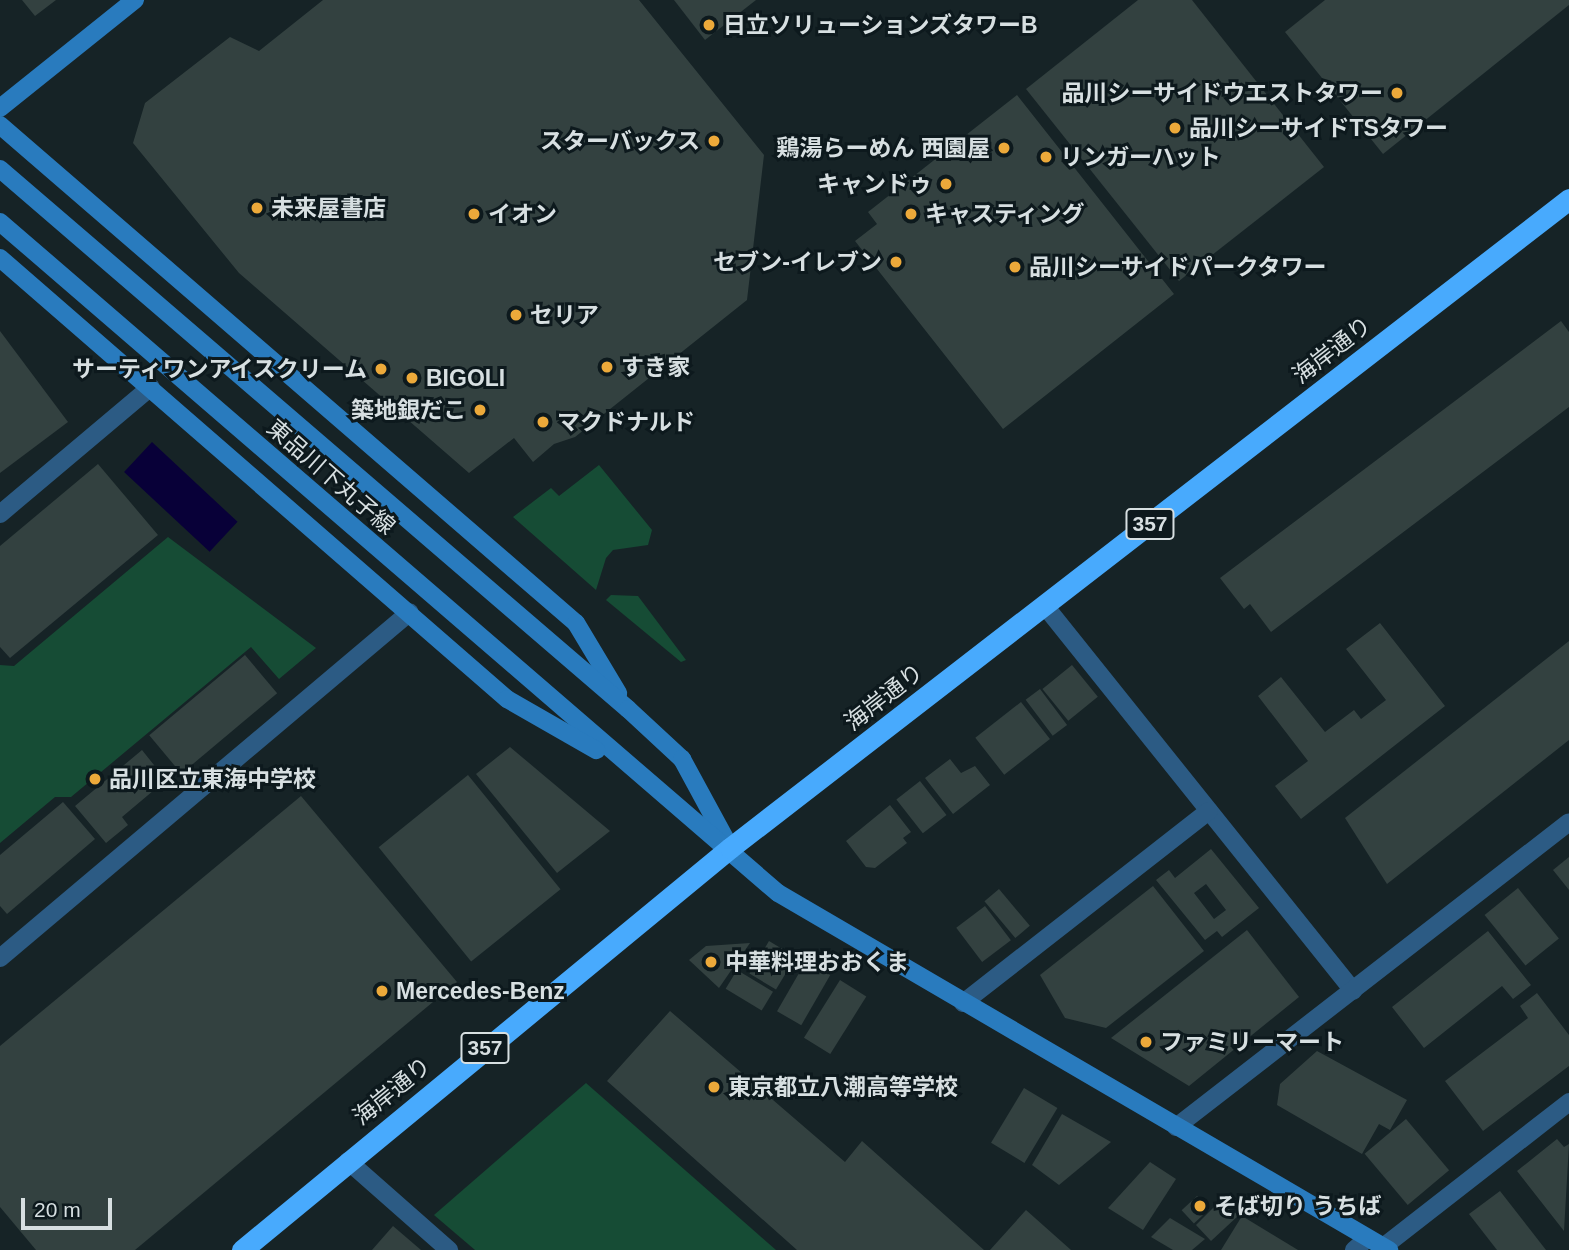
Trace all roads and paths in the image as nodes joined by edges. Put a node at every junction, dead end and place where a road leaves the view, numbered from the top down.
1 (135, 0) edge
2 (0, 108) edge
3 (0, 125) edge
4 (0, 169) edge
5 (1569, 199) edge
6 (0, 222) edge
7 (0, 258) edge
8 (151, 387) junction
9 (0, 514) edge
10 (1045, 606) junction
11 (410, 612) junction
12 (628, 709) junction
13 (629, 769) junction
14 (1209, 811) junction
15 (1569, 822) edge
16 (730, 848) junction
17 (0, 958) edge
18 (1353, 991) junction
19 (963, 1003) junction
20 (1569, 1102) edge
21 (1177, 1127) junction
22 (348, 1161) junction
23 (1374, 1246) edge
24 (242, 1250) edge
25 (449, 1250) edge

1 - 2 main road
3 - 12 main road
4 - 12 main road, 東品川下丸子線
5 - 10 highway, 海岸通り / 357
6 - 13 main road, 東品川下丸子線
7 - 8 main road
8 - 9 street
8 - 11 main road
10 - 14 street
10 - 16 highway, 海岸通り / 357
11 - 13 main road
11 - 17 street
12 - 16 main road
13 - 16 main road
14 - 18 street
14 - 19 street
15 - 18 street
16 - 19 main road
16 - 22 highway, 海岸通り / 357
18 - 21 street
19 - 21 main road
20 - 23 street
21 - 23 main road
22 - 24 highway, 海岸通り / 357
22 - 25 street

